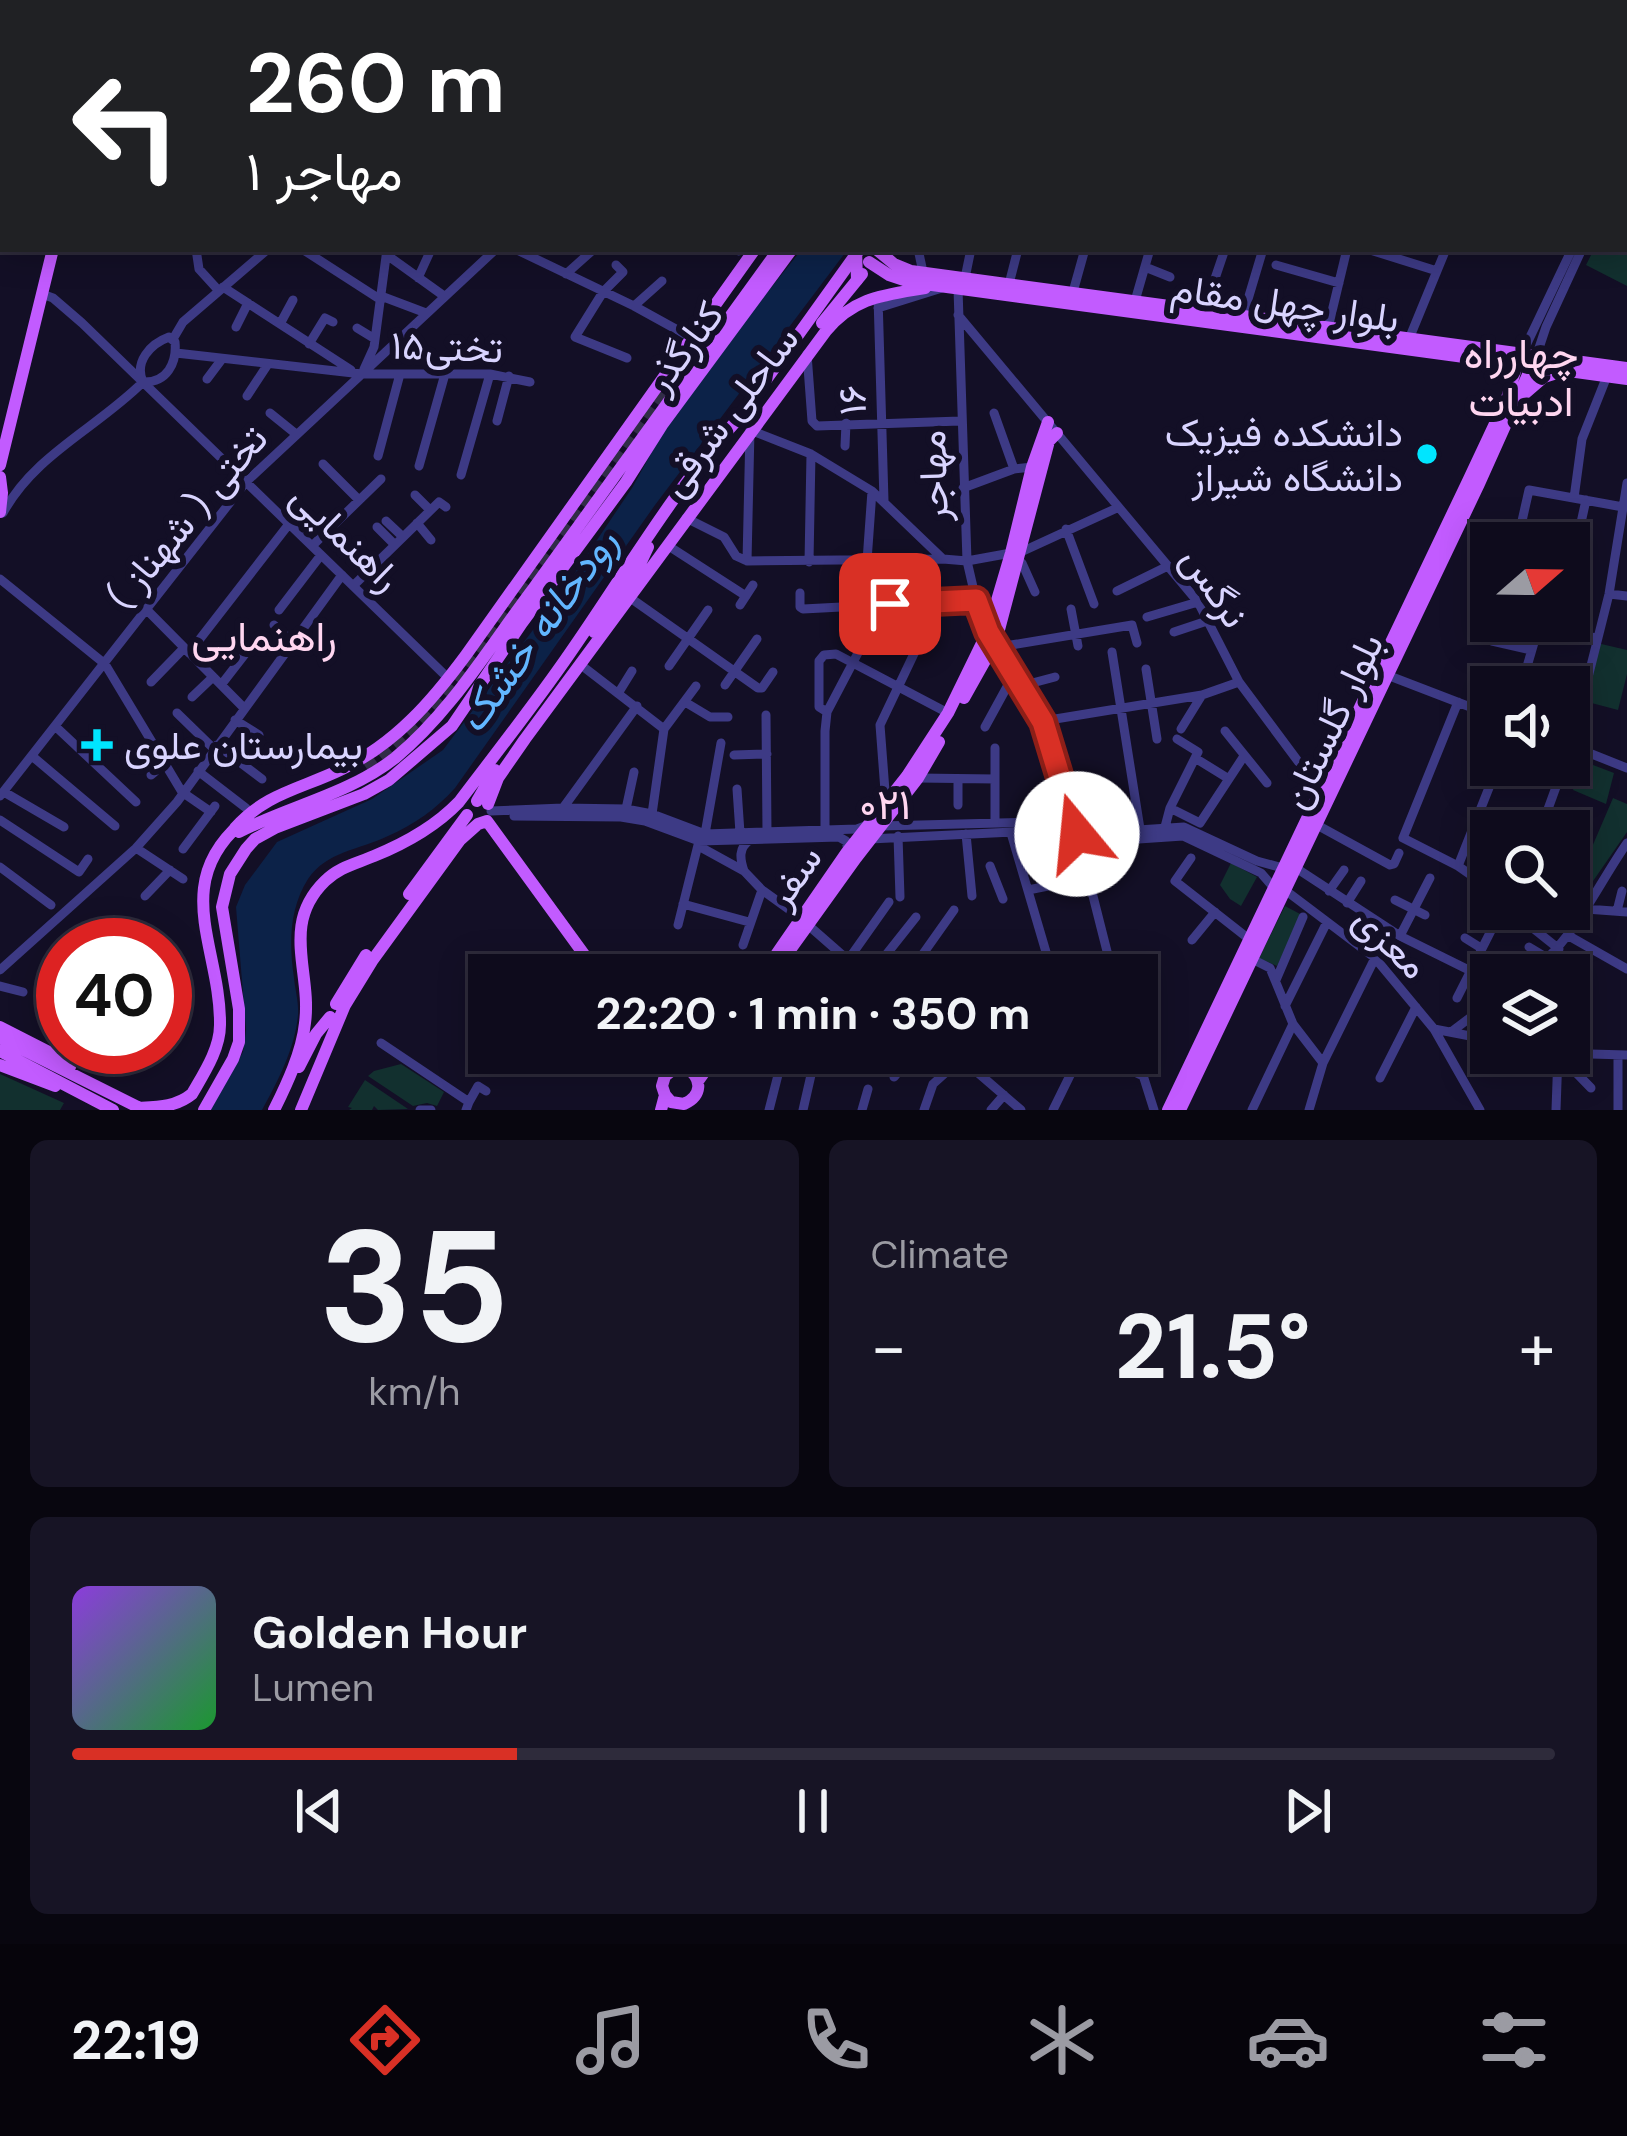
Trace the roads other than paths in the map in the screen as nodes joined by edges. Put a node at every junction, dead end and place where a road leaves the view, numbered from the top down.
1 (52, 252) edge
2 (196, 252) edge
3 (264, 252) edge
4 (306, 252) edge
5 (387, 252) edge
6 (404, 252) edge
7 (492, 252) edge
8 (521, 252) edge
9 (591, 252) edge
10 (764, 252) edge
11 (765, 252) edge
12 (791, 252) edge
13 (856, 252) edge
14 (858, 252) edge
15 (919, 252) edge
16 (969, 252) edge
17 (1017, 252) edge
18 (1084, 252) edge
19 (1149, 252) edge
20 (1224, 252) edge
21 (1261, 252) edge
22 (1347, 252) edge
23 (1445, 252) edge
24 (1571, 252) edge
25 (1581, 252) edge
26 (876, 253) edge
27 (429, 254) dead end
28 (1400, 254) edge
29 (314, 257) junction
30 (400, 265) junction
31 (616, 265) dead end
32 (1276, 265) dead end
33 (1145, 267) junction
34 (364, 270) dead end
35 (1437, 271) junction
36 (306, 272) dead end
37 (923, 272) junction
38 (566, 274) junction
39 (1170, 277) dead end
40 (418, 278) junction
41 (857, 280) junction
42 (662, 281) dead end
43 (355, 283) junction
44 (1339, 283) junction
45 (1009, 284) junction
46 (950, 285) junction
47 (221, 289) junction
48 (604, 292) junction
49 (42, 294) junction
50 (441, 294) junction
51 (381, 298) junction
52 (1071, 298) junction
53 (293, 300) dead end
54 (1135, 302) junction
55 (248, 303) junction
56 (878, 303) junction
57 (634, 307) junction
58 (1204, 311) junction
59 (426, 313) junction
60 (1178, 313) junction
61 (958, 315) junction
62 (1243, 316) junction
63 (333, 322) dead end
64 (280, 324) junction
65 (236, 327) dead end
66 (357, 328) dead end
67 (1328, 328) junction
68 (692, 338) junction
69 (172, 339) junction
70 (1409, 339) junction
71 (375, 340) junction
72 (309, 344) junction
73 (176, 353) junction
74 (807, 354) junction
75 (626, 358) dead end
76 (222, 359) junction
77 (1527, 361) junction
78 (1494, 362) junction
79 (268, 364) junction
80 (1627, 368) edge
81 (1565, 370) junction
82 (1598, 372) junction
83 (358, 373) junction
84 (400, 374) junction
85 (445, 374) junction
86 (490, 374) junction
87 (509, 376) junction
88 (207, 379) dead end
89 (1627, 379) edge
90 (143, 382) junction
91 (530, 382) dead end
92 (665, 390) junction
93 (247, 396) dead end
94 (1512, 399) junction
95 (270, 413) dead end
96 (994, 413) dead end
97 (738, 419) junction
98 (497, 421) dead end
99 (960, 421) junction
100 (883, 422) junction
101 (845, 423) junction
102 (750, 430) junction
103 (1049, 433) junction
104 (296, 434) junction
105 (845, 446) dead end
106 (812, 454) junction
107 (378, 456) dead end
108 (323, 464) dead end
109 (0, 465) edge
110 (419, 466) dead end
111 (1032, 467) junction
112 (1014, 469) junction
113 (364, 472) dead end
114 (461, 475) dead end
115 (0, 477) edge
116 (246, 482) junction
117 (626, 482) junction
118 (1627, 483) edge
119 (963, 488) junction
120 (872, 491) junction
121 (415, 495) dead end
122 (1580, 499) junction
123 (359, 500) junction
124 (884, 501) junction
125 (446, 507) dead end
126 (1623, 507) junction
127 (1118, 508) junction
128 (430, 510) junction
129 (0, 515) edge
130 (686, 518) junction
131 (1522, 522) edge
132 (1577, 522) edge
133 (417, 523) junction
134 (290, 524) junction
135 (381, 524) dead end
136 (1069, 524) junction
137 (431, 539) dead end
138 (399, 541) junction
139 (667, 545) junction
140 (312, 546) junction
141 (322, 555) junction
142 (1017, 556) junction
143 (943, 559) junction
144 (747, 561) junction
145 (867, 561) junction
146 (967, 561) junction
147 (808, 562) junction
148 (1168, 566) junction
149 (1431, 569) junction
150 (342, 575) junction
151 (0, 579) edge
152 (633, 579) junction
153 (753, 585) dead end
154 (353, 586) junction
155 (1117, 591) dead end
156 (1035, 592) dead end
157 (800, 593) dead end
158 (1609, 594) junction
159 (1627, 596) edge
160 (629, 597) junction
161 (976, 600) junction
162 (1198, 602) junction
163 (522, 603) junction
164 (1094, 604) dead end
165 (146, 609) junction
166 (1072, 609) dead end
167 (279, 610) dead end
168 (708, 610) dead end
169 (1147, 617) dead end
170 (1208, 621) junction
171 (274, 626) dead end
172 (1174, 632) dead end
173 (259, 636) dead end
174 (757, 638) dead end
175 (1597, 638) junction
176 (688, 639) junction
177 (921, 639) dead end
178 (994, 640) junction
179 (1077, 640) junction
180 (293, 642) junction
181 (1496, 642) edge
182 (1137, 643) dead end
183 (1531, 650) junction
184 (187, 651) junction
185 (1112, 652) dead end
186 (856, 656) junction
187 (104, 664) junction
188 (580, 665) junction
189 (669, 666) dead end
190 (1527, 666) edge
191 (1590, 667) edge
192 (1146, 669) dead end
193 (632, 671) dead end
194 (734, 671) junction
195 (773, 673) dead end
196 (1014, 674) junction
197 (1387, 675) junction
198 (1055, 677) dead end
199 (449, 679) junction
200 (217, 681) junction
201 (151, 682) dead end
202 (1239, 682) junction
203 (725, 685) dead end
204 (899, 685) junction
205 (696, 686) dead end
206 (1021, 686) junction
207 (619, 692) junction
208 (1202, 695) junction
209 (192, 697) dead end
210 (686, 702) junction
211 (1457, 702) junction
212 (1151, 705) junction
213 (637, 706) junction
214 (1470, 707) edge
215 (244, 709) junction
216 (1120, 710) junction
217 (827, 712) junction
218 (177, 713) dead end
219 (948, 713) junction
220 (766, 716) dead end
221 (728, 717) dead end
222 (236, 720) junction
223 (1043, 722) junction
224 (55, 726) junction
225 (985, 727) dead end
226 (664, 729) junction
227 (1225, 731) dead end
228 (259, 735) dead end
229 (1157, 739) dead end
230 (722, 742) dead end
231 (153, 744) junction
232 (215, 747) junction
233 (995, 748) dead end
234 (734, 754) dead end
235 (767, 754) junction
236 (1590, 755) edge
237 (32, 756) junction
238 (1244, 756) junction
239 (1195, 758) junction
240 (375, 760) junction
241 (139, 761) dead end
242 (165, 763) junction
243 (1627, 768) edge
244 (198, 771) junction
245 (634, 772) dead end
246 (151, 775) dead end
247 (918, 778) junction
248 (262, 779) dead end
249 (958, 779) junction
250 (995, 779) junction
251 (1229, 779) junction
252 (1267, 783) dead end
253 (1323, 785) junction
254 (1490, 786) edge
255 (70, 788) junction
256 (737, 789) dead end
257 (182, 792) junction
258 (2, 794) edge
259 (60, 800) dead end
260 (136, 802) dead end
261 (886, 805) junction
262 (958, 805) dead end
263 (246, 808) dead end
264 (563, 808) junction
265 (1170, 808) junction
266 (626, 809) junction
267 (483, 813) junction
268 (652, 814) junction
269 (104, 818) junction
270 (0, 820) edge
271 (994, 824) junction
272 (1317, 825) junction
273 (115, 826) dead end
274 (64, 827) dead end
275 (1165, 827) junction
276 (1140, 829) junction
277 (93, 830) dead end
278 (237, 830) junction
279 (873, 830) junction
280 (825, 831) junction
281 (767, 832) junction
282 (1076, 832) junction
283 (1011, 833) junction
284 (966, 834) junction
285 (744, 836) junction
286 (898, 836) junction
287 (702, 838) junction
288 (1627, 843) edge
289 (136, 848) junction
290 (183, 849) dead end
291 (848, 850) junction
292 (1399, 853) dead end
293 (1191, 858) dead end
294 (1376, 858) junction
295 (88, 859) dead end
296 (1256, 865) junction
297 (990, 866) dead end
298 (1458, 866) junction
299 (0, 867) edge
300 (1290, 868) junction
301 (1369, 869) dead end
302 (170, 870) junction
303 (1344, 870) dead end
304 (744, 871) junction
305 (1023, 872) junction
306 (1470, 874) edge
307 (1088, 878) junction
308 (1430, 878) dead end
309 (183, 879) dead end
310 (998, 881) junction
311 (1361, 881) dead end
312 (50, 882) dead end
313 (1280, 889) junction
314 (762, 890) junction
315 (1028, 890) junction
316 (1329, 891) junction
317 (1622, 891) dead end
318 (39, 896) junction
319 (145, 896) dead end
320 (972, 896) dead end
321 (1003, 899) dead end
322 (1395, 900) dead end
323 (1590, 900) edge
324 (1347, 903) junction
325 (683, 904) junction
326 (51, 905) dead end
327 (1413, 909) junction
328 (1590, 909) edge
329 (954, 910) dead end
330 (1215, 912) junction
331 (1622, 912) edge
332 (1425, 915) dead end
333 (916, 916) dead end
334 (1303, 916) dead end
335 (804, 921) junction
336 (749, 922) junction
337 (1327, 922) junction
338 (678, 925) dead end
339 (1492, 930) edge
340 (1533, 930) edge
341 (1573, 930) edge
342 (1256, 933) junction
343 (1400, 936) junction
344 (1569, 936) junction
345 (1465, 938) dead end
346 (1192, 940) dead end
347 (743, 945) dead end
348 (1482, 945) junction
349 (1528, 947) dead end
350 (1498, 949) dead end
351 (1559, 949) junction
352 (584, 954) edge
353 (778, 954) edge
354 (784, 954) edge
355 (841, 954) edge
356 (853, 954) edge
357 (882, 954) edge
358 (923, 954) edge
359 (1048, 954) edge
360 (1107, 954) edge
361 (1478, 954) edge
362 (1540, 954) edge
363 (1554, 954) edge
364 (1375, 958) junction
365 (1252, 959) junction
366 (1627, 969) edge
367 (0, 970) edge
368 (1470, 971) joint
369 (1276, 980) junction
370 (0, 986) edge
371 (23, 992) dead end
372 (1457, 998) dead end
373 (1285, 1006) junction
374 (1416, 1007) junction
375 (330, 1017) junction
376 (1470, 1018) edge
377 (1293, 1024) junction
378 (0, 1027) edge
379 (1434, 1029) junction
380 (1451, 1032) junction
381 (1470, 1036) edge
382 (0, 1038) edge
383 (381, 1043) dead end
384 (0, 1051) edge
385 (1590, 1055) edge
386 (1623, 1055) edge
387 (1323, 1063) junction
388 (0, 1065) edge
389 (673, 1074) edge
390 (694, 1074) edge
391 (703, 1074) edge
392 (896, 1074) edge
393 (942, 1074) edge
394 (980, 1074) edge
395 (1071, 1074) edge
396 (1139, 1074) edge
397 (1555, 1074) edge
398 (1576, 1074) edge
399 (778, 1075) dead end
400 (811, 1075) dead end
401 (1143, 1076) joint
402 (894, 1077) dead end
403 (1380, 1078) dead end
404 (698, 1081) junction
405 (81, 1086) junction
406 (1591, 1088) dead end
407 (868, 1089) dead end
408 (486, 1091) dead end
409 (1004, 1095) junction
410 (1623, 1095) edge
411 (277, 1103) edge
412 (663, 1103) edge
413 (1152, 1104) edge
414 (468, 1106) edge
415 (1174, 1106) edge
416 (687, 1107) edge
417 (141, 1109) edge
418 (112, 1110) edge
419 (188, 1110) edge
420 (204, 1110) edge
421 (297, 1110) edge
422 (420, 1110) edge
423 (431, 1110) edge
424 (769, 1110) edge
425 (802, 1110) edge
426 (862, 1110) edge
427 (924, 1110) edge
428 (991, 1110) edge
429 (1022, 1110) edge
430 (1053, 1110) edge
431 (1252, 1110) edge
432 (1309, 1110) edge
433 (1480, 1110) edge
434 (1556, 1110) edge
435 (1618, 1110) edge

1 - 49 main road
2 - 47 street
3 - 47 street
4 - 29 street
5 - 30 street
5 - 51 street
6 - 30 street
7 - 50 street, تختی ( شهناز )
8 - 38 street
9 - 38 street
10 - 68 main road
11 - 92 main road
12 - 117 main road, کنارگذر
13 - 97 main road
14 - 41 main road, bridge
15 - 37 street
16 - 46 street, مهاجر
17 - 45 street
18 - 52 street
19 - 33 street
20 - 58 street
21 - 62 street
22 - 44 street
23 - 35 street
24 - 77 street
25 - 77 street
26 - 37 main road, بلوار چهل مقام
26 - 41 main road, ساحلی شرقی
26 - 46 main road, بلوار چهل مقام
27 - 40 street
28 - 35 street
29 - 36 street
29 - 43 street
30 - 40 street
31 - 48 street
32 - 44 street
33 - 39 street
33 - 54 street
34 - 43 street
35 - 70 street
37 - 46 main road, بلوار چهل مقام
38 - 48 street
40 - 50 street
41 - 152 main road, ساحلی شرقی
42 - 57 street
43 - 51 street
44 - 67 street
45 - 46 main road, بلوار چهل مقام
45 - 52 main road, بلوار چهل مقام
46 - 52 main road, بلوار چهل مقام
46 - 56 main road, ساحلی شرقی
46 - 61 street, مهاجر
47 - 55 street
47 - 69 street
48 - 57 street
48 - 75 street
49 - 90 street, راهنمایی
49 - 109 main road
50 - 59 street, تختی ( شهناز )
51 - 59 street
51 - 71 street
52 - 54 main road, بلوار چهل مقام
52 - 60 main road, بلوار چهل مقام
53 - 64 street
54 - 60 main road, بلوار چهل مقام
55 - 64 street
55 - 65 street
56 - 74 main road, ساحلی شرقی
56 - 100 street, ۱۶
57 - 68 street
58 - 60 main road, بلوار چهل مقام
58 - 62 main road, بلوار چهل مقام
59 - 83 street, تختی ( شهناز )
60 - 78 main road, بلوار چهل مقام
61 - 99 street, مهاجر
61 - 103 street, نرگس
62 - 67 main road, بلوار چهل مقام
63 - 72 street
64 - 72 street
66 - 71 street
67 - 70 main road, بلوار چهل مقام
68 - 92 main road
69 - 73 street
69 - 90 street
70 - 77 main road, بلوار چهل مقام
71 - 83 street
72 - 83 street
73 - 76 street, تختی۱۵
73 - 90 street
74 - 101 street
74 - 102 main road, ساحلی شرقی
76 - 79 street, تختی۱۵
76 - 88 street
77 - 78 main road, بلوار چهل مقام
77 - 81 main road, بلوار چهل مقام
77 - 82 main road, بلوار چهل مقام
77 - 94 main road, بلوار گلستان
78 - 94 main road
79 - 83 street, تختی۱۵
79 - 93 street
80 - 82 main road, بلوار چهل مقام
81 - 82 main road, بلوار چهل مقام
81 - 94 main road
82 - 89 main road, بلوار چهل مقام
82 - 122 street
83 - 84 street, تختی۱۵
83 - 104 street, تختی ( شهناز )
84 - 85 street, تختی۱۵
84 - 107 street
85 - 86 street, تختی۱۵
85 - 110 street
86 - 87 street, تختی۱۵
86 - 114 street
87 - 91 street, تختی۱۵
87 - 98 street
90 - 116 street, راهنمایی
90 - 129 street
92 - 163 main road
92 - 199 main road
94 - 149 main road, بلوار گلستان
95 - 104 street
96 - 112 street
97 - 152 main road
97 - 411 main road
99 - 100 street
99 - 119 street, مهاجر
100 - 101 street
100 - 124 street, ۱۶
101 - 105 street
102 - 106 street
102 - 130 main road, ساحلی شرقی
102 - 144 street
103 - 111 main road, سفر
103 - 127 street, نرگس
103 - 142 main road, سفر
104 - 116 street, تختی ( شهناز )
106 - 120 street
106 - 147 street
108 - 123 street
111 - 112 street
111 - 142 main road, سفر
112 - 119 street
113 - 123 street
115 - 129 main road
116 - 134 street, راهنمایی
116 - 165 street, تختی ( شهناز )
117 - 163 main road
117 - 420 main road
118 - 126 street
119 - 146 street, مهاجر
120 - 124 street
120 - 145 street
121 - 128 street
122 - 126 street
122 - 131 street
122 - 132 street
123 - 140 street
124 - 143 street
125 - 128 street
126 - 158 street
127 - 136 street
127 - 148 street, نرگس
128 - 133 street
130 - 139 main road, ساحلی شرقی
130 - 144 street
133 - 137 street
133 - 138 street
134 - 140 street, راهنمایی
134 - 184 street
135 - 138 street
136 - 142 street
136 - 164 street
138 - 154 street
139 - 153 street
139 - 160 main road, ساحلی شرقی
140 - 141 street, راهنمایی
141 - 150 street, راهنمایی
141 - 167 street
142 - 146 street
142 - 156 street
142 - 178 main road, سفر
143 - 145 street
143 - 146 street
144 - 147 street
145 - 147 street
146 - 161 street, مهاجر
148 - 155 street
148 - 162 street, نرگس
149 - 197 main road, بلوار گلستان
149 - 253 main road, بلوار گلستان
150 - 154 street, راهنمایی
150 - 180 street
151 - 187 street
152 - 267 main road, ساحلی شرقی
154 - 199 street, راهنمایی
157 - 161 street
158 - 159 street
158 - 175 street
160 - 176 street
160 - 188 main road, ساحلی شرقی
161 - 178 street, مهاجر
162 - 169 street
162 - 170 street, نرگس
163 - 240 main road
165 - 184 street
165 - 187 street, تختی ( شهناز )
166 - 179 street
168 - 176 street
170 - 172 street
170 - 202 street, نرگس
171 - 180 street
173 - 200 street
174 - 194 street
175 - 183 street
175 - 191 street
176 - 189 street
176 - 194 street
177 - 204 street
178 - 179 street
178 - 196 street, مهاجر
178 - 219 main road, سفر
178 - 247 main road, سفر
179 - 182 street
180 - 215 street
181 - 183 street
183 - 190 street
184 - 200 street
184 - 201 street
185 - 216 street
186 - 204 street
186 - 217 street
186 - 217 street
187 - 224 street, تختی ( شهناز )
187 - 231 street
188 - 207 street
188 - 267 main road, ساحلی شرقی
192 - 212 street
193 - 207 street
194 - 195 street
194 - 203 street
196 - 206 street, مهاجر
196 - 225 street
197 - 211 street
197 - 272 main road, بلوار گلستان
198 - 206 street
199 - 240 main road
200 - 209 street
200 - 215 street
202 - 208 street
202 - 253 street, نرگس
204 - 219 street
204 - 261 street
205 - 210 street
206 - 223 street, مهاجر
207 - 213 street
208 - 212 street
208 - 239 street
210 - 221 street
210 - 226 street
211 - 214 street
211 - 298 street
212 - 216 street
212 - 229 street
213 - 226 street
213 - 264 street
215 - 222 street
216 - 223 street
216 - 276 street
217 - 280 street
218 - 232 street
219 - 261 main road, سفر
220 - 235 street
222 - 228 street
222 - 232 street
223 - 282 street, مهاجر
224 - 237 street, تختی ( شهناز )
224 - 260 street
226 - 268 street
227 - 238 street
230 - 287 street
231 - 241 street
231 - 242 street
232 - 244 street
232 - 248 street
233 - 250 street
234 - 235 street
235 - 281 street
236 - 243 street
237 - 255 street
237 - 258 street, تختی ( شهناز )
238 - 251 street
238 - 252 street
239 - 251 street
239 - 265 street
240 - 278 main road
242 - 246 street
242 - 257 street
244 - 257 street
244 - 263 street
245 - 266 street
247 - 249 street
247 - 279 main road, سفر
249 - 250 street
249 - 262 street
250 - 271 street
251 - 265 street
253 - 300 main road, بلوار گلستان
254 - 298 street
255 - 259 street
255 - 269 street
256 - 285 street
257 - 289 street
257 - 290 street
258 - 274 street
261 - 279 main road, سفر
264 - 266 street
264 - 267 street
265 - 275 street
266 - 268 street
267 - 287 street
267 - 352 main road
267 - 375 main road, ساحلی شرقی
267 - 421 main road, ساحلی شرقی
268 - 287 street
269 - 273 street
269 - 277 street
270 - 295 street
271 - 279 street
271 - 282 street
272 - 294 street
272 - 300 main road, بلوار گلستان
275 - 276 street
275 - 296 street
276 - 282 street
278 - 417 main road
278 - 419 main road
279 - 280 street
279 - 286 street
279 - 291 main road, سفر
279 - 335 main road, سفر
280 - 281 street
281 - 285 street
282 - 283 street
282 - 296 street
282 - 307 street, مهاجر
283 - 284 street
283 - 305 street
284 - 286 street
284 - 320 street
285 - 287 street
285 - 291 street
285 - 304 street
286 - 356 street
287 - 304 street
287 - 325 street
288 - 323 street
289 - 302 street
289 - 367 street
291 - 335 main road, سفر
292 - 294 street
293 - 330 street
294 - 301 street
296 - 300 street
296 - 313 street, معزی
297 - 310 street
298 - 306 street
299 - 318 street
300 - 313 main road, بلوار گلستان
300 - 316 street
302 - 309 street
302 - 319 street
303 - 316 street
304 - 314 street
305 - 310 street
305 - 315 street
307 - 315 street
307 - 360 street, مهاجر
308 - 327 street
310 - 321 street
311 - 324 street
312 - 318 street
313 - 337 street, معزی
313 - 342 main road, بلوار گلستان
314 - 335 street
314 - 336 street
315 - 359 street
316 - 324 street
317 - 331 street
318 - 326 street
322 - 327 street
324 - 343 street
325 - 336 street
325 - 338 street
327 - 332 street
327 - 343 street
328 - 331 street
329 - 358 street
330 - 342 street
330 - 346 street
333 - 357 street
334 - 369 street
335 - 353 main road, سفر
335 - 354 main road, سفر
335 - 355 street
336 - 347 street
337 - 364 street, معزی
337 - 373 street
339 - 348 street
340 - 351 street
341 - 344 street
342 - 365 main road, بلوار گلستان
342 - 415 main road, بلوار گلستان
343 - 368 street
344 - 351 street
344 - 366 street
345 - 348 street
348 - 350 street
348 - 361 street
349 - 362 street
351 - 363 street
364 - 374 street, معزی
364 - 387 street
365 - 369 street
365 - 415 main road, بلوار گلستان
368 - 372 street
369 - 373 street
370 - 371 street
373 - 377 street
374 - 379 street, معزی
374 - 403 street
375 - 411 main road
375 - 421 main road, ساحلی شرقی
376 - 380 street
377 - 387 street
377 - 431 street
378 - 405 main road
379 - 380 street
379 - 433 street, معزی
380 - 381 street
382 - 405 main road
383 - 414 street
384 - 405 main road
385 - 386 street
386 - 410 street
387 - 432 street
388 - 405 main road
389 - 412 main road
390 - 404 main road
391 - 404 main road
392 - 402 street
393 - 427 street
394 - 409 street
395 - 430 street
396 - 401 street
397 - 434 street
398 - 406 street
399 - 424 street
400 - 425 street
401 - 413 street
404 - 416 main road
405 - 417 main road
405 - 418 main road
407 - 426 street
408 - 414 street
409 - 428 street
409 - 429 street
410 - 435 street
412 - 416 main road
413 - 415 street
422 - 423 street

